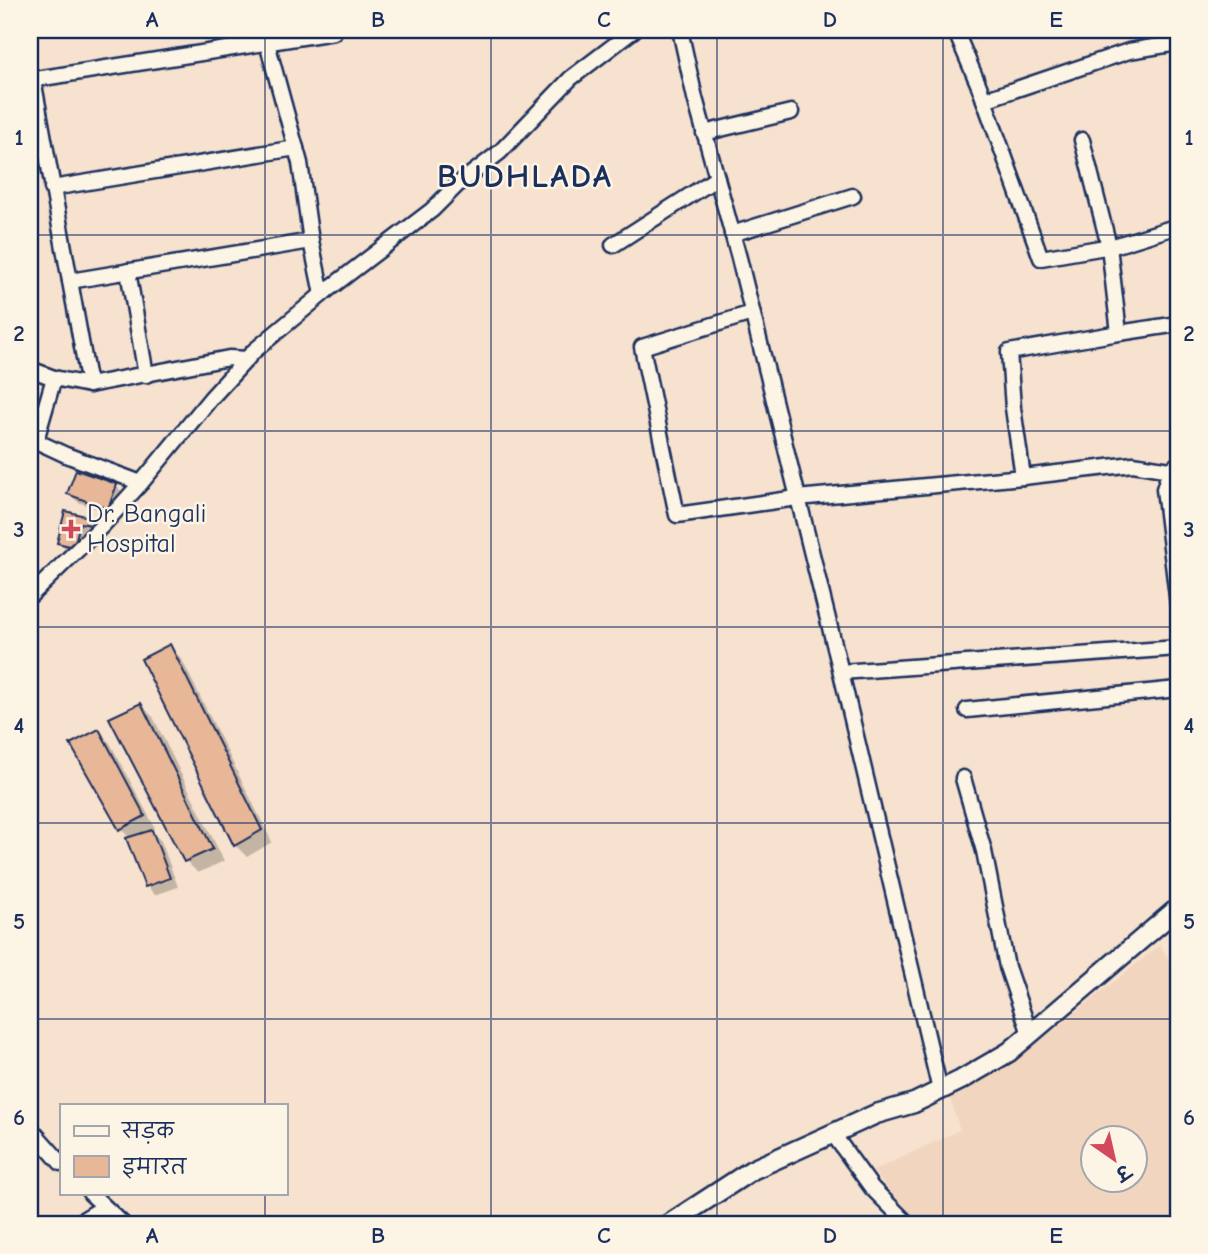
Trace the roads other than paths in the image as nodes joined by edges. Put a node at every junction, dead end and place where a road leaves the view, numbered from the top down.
1 (634, 30) edge
2 (680, 30) edge
3 (955, 30) edge
4 (338, 31) edge
5 (267, 43) junction
6 (1178, 43) edge
7 (32, 79) edge
8 (984, 100) junction
9 (791, 112) dead end
10 (704, 133) junction
11 (1082, 140) dead end
12 (296, 148) junction
13 (717, 178) junction
14 (52, 188) junction
15 (853, 196) dead end
16 (1178, 226) edge
17 (732, 234) junction
18 (311, 241) junction
19 (613, 244) dead end
20 (1109, 246) junction
21 (128, 271) junction
22 (70, 281) junction
23 (322, 294) junction
24 (752, 313) junction
25 (1178, 324) edge
26 (1119, 333) junction
27 (247, 359) junction
28 (30, 369) edge
29 (146, 375) junction
30 (54, 378) junction
31 (89, 385) junction
32 (1174, 467) edge
33 (1023, 477) junction
34 (141, 483) junction
35 (797, 498) junction
36 (30, 596) edge
37 (1178, 605) edge
38 (1178, 648) edge
39 (841, 671) junction
40 (1178, 689) edge
41 (967, 710) dead end
42 (963, 778) dead end
43 (1178, 908) edge
44 (1030, 1034) junction
45 (940, 1090) junction
46 (30, 1128) edge
47 (833, 1134) junction
48 (60, 1162) edge
49 (91, 1194) edge
50 (104, 1206) junction
51 (76, 1224) edge
52 (123, 1224) edge
53 (669, 1224) edge
54 (908, 1224) edge

1 - 23 street
2 - 10 street
3 - 8 street
4 - 5 street
5 - 7 street
5 - 12 street
6 - 8 street
7 - 14 street
8 - 20 street
9 - 10 street
10 - 13 street
11 - 20 street
12 - 14 street
12 - 18 street
13 - 17 street
13 - 19 street
14 - 22 street
15 - 17 street
16 - 20 street
17 - 24 street
18 - 21 street
18 - 23 street
20 - 26 street
21 - 22 street
21 - 29 street
22 - 31 street
23 - 27 street
24 - 35 street
24 - 35 street
25 - 26 street
26 - 33 street
27 - 29 street
27 - 34 street
28 - 30 street
29 - 31 street
30 - 31 street
30 - 34 street
32 - 33 street
32 - 37 street
33 - 35 street
34 - 36 street
35 - 39 street
38 - 39 street
39 - 45 street
40 - 41 street
42 - 44 street
43 - 44 street
44 - 45 street
45 - 47 street
46 - 48 street
47 - 53 street
47 - 54 street
49 - 50 street
50 - 51 street
50 - 52 street

